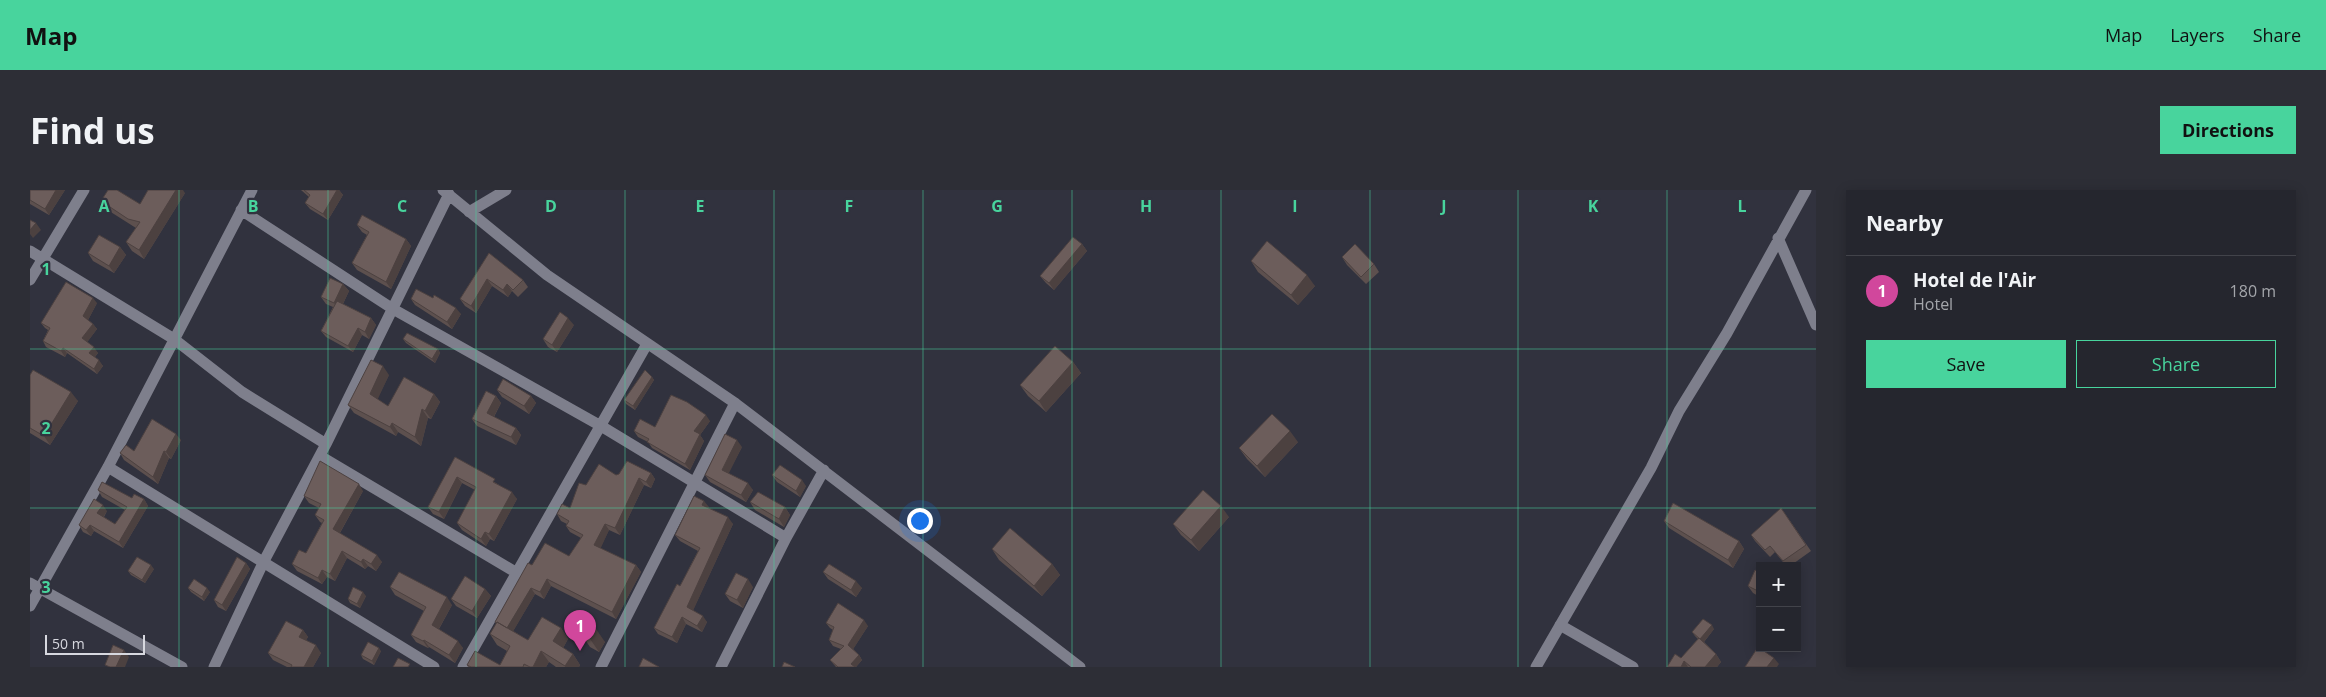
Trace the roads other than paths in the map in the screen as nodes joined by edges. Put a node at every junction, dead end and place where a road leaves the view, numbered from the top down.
1 (84, 190) edge
2 (252, 190) edge
3 (506, 190) edge
4 (1806, 190) edge
5 (446, 192) edge
6 (241, 210) junction
7 (469, 212) junction
8 (1778, 238) junction
9 (30, 251) edge
10 (43, 258) junction
11 (30, 280) edge
12 (393, 309) junction
13 (1816, 325) edge
14 (174, 339) junction
15 (647, 344) junction
16 (735, 403) junction
17 (601, 426) junction
18 (326, 444) junction
19 (320, 456) junction
20 (108, 467) junction
21 (824, 470) junction
22 (695, 483) junction
23 (786, 538) junction
24 (264, 561) junction
25 (517, 573) junction
26 (35, 585) edge
27 (30, 606) edge
28 (1560, 625) junction
29 (182, 667) edge
30 (214, 667) edge
31 (434, 667) edge
32 (463, 667) edge
33 (601, 667) edge
34 (721, 667) edge
35 (1080, 667) edge
36 (1536, 667) edge
37 (1633, 667) edge

1 - 10 street
2 - 6 street
3 - 7 street
4 - 8 street
5 - 7 street
5 - 12 street
6 - 12 street
6 - 14 street
7 - 15 street
8 - 13 street
8 - 28 street
9 - 10 street
10 - 11 street
10 - 14 street
12 - 17 street
12 - 18 street
14 - 18 street
14 - 20 street
15 - 16 street
15 - 17 street
16 - 21 street
16 - 22 street
17 - 22 street
17 - 25 street
18 - 19 street
19 - 24 street
19 - 25 street
20 - 24 street
20 - 26 street
21 - 23 street
21 - 35 street
22 - 23 street
22 - 33 street
23 - 34 street
24 - 30 street
24 - 31 street
25 - 32 street
26 - 27 street
26 - 29 street
28 - 36 street
28 - 37 street

